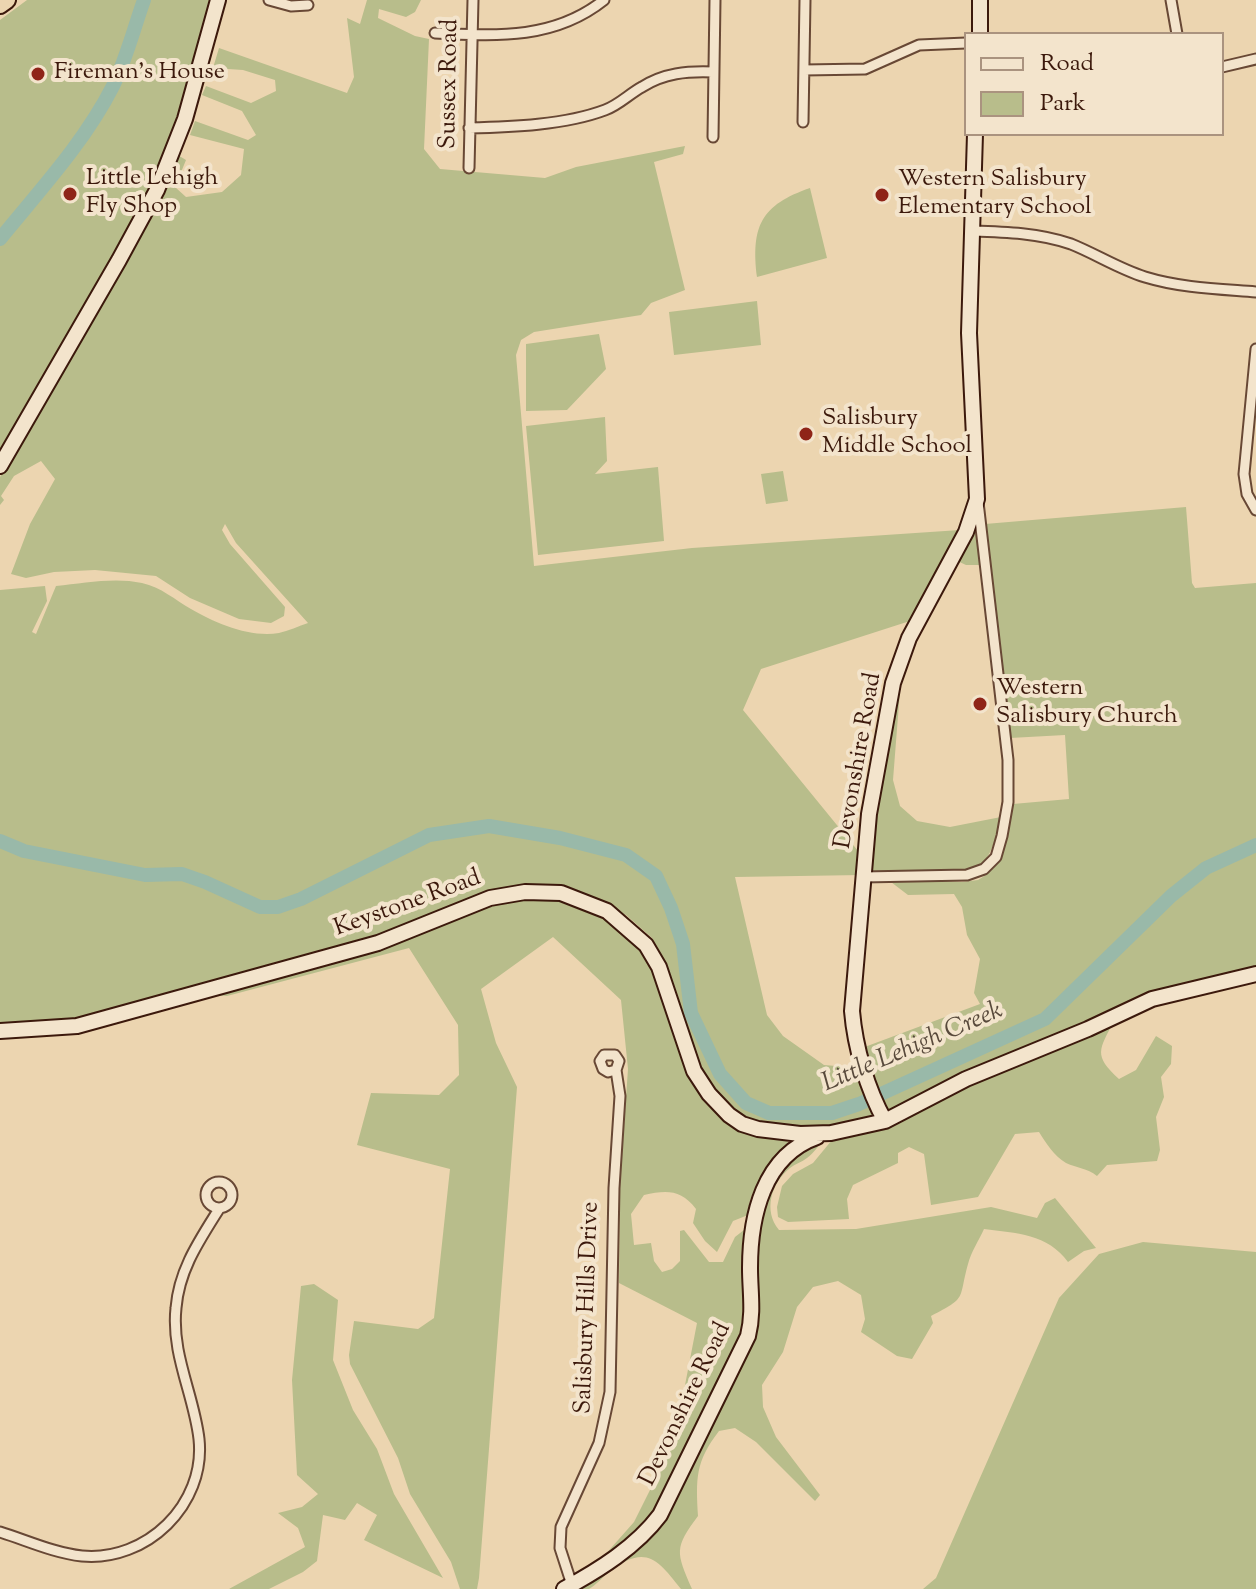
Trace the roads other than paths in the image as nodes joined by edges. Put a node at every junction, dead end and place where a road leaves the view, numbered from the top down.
1 (7, 0) edge
2 (218, 0) edge
3 (269, 0) edge
4 (473, 0) edge
5 (604, 0) edge
6 (715, 0) edge
7 (805, 0) edge
8 (980, 0) edge
9 (1171, 0) edge
10 (0, 5) edge
11 (308, 5) dead end
12 (980, 32) edge
13 (1177, 32) edge
14 (435, 33) dead end
15 (472, 33) junction
16 (964, 43) edge
17 (1256, 59) edge
18 (1224, 67) edge
19 (804, 70) junction
20 (713, 72) junction
21 (803, 122) dead end
22 (469, 128) junction
23 (975, 136) edge
24 (713, 137) dead end
25 (469, 168) dead end
26 (972, 231) junction
27 (1256, 292) edge
28 (1256, 349) edge
29 (1252, 418) edge
30 (0, 466) edge
31 (977, 499) junction
32 (1256, 510) edge
33 (863, 877) junction
34 (1256, 974) edge
35 (0, 1031) edge
36 (616, 1070) dead end
37 (882, 1117) junction
38 (831, 1133) junction
39 (219, 1209) dead end
40 (0, 1532) edge
41 (568, 1587) edge

1 - 10 highway
2 - 30 street
3 - 11 street
4 - 15 street, Sussex Road
5 - 15 street
6 - 20 street
7 - 19 street
8 - 12 street
9 - 13 street
14 - 15 street
15 - 22 street, Sussex Road
16 - 19 street
17 - 18 street
19 - 21 street
20 - 22 street
20 - 24 street
22 - 25 street, Sussex Road
23 - 26 street, Devonshire Road
26 - 27 street
26 - 31 street, Devonshire Road
28 - 29 street
29 - 32 street
31 - 33 street, Devonshire Road
31 - 33 street
33 - 37 street, Devonshire Road
34 - 37 street, Keystone Road
35 - 38 street, Keystone Road
36 - 41 street, Salisbury Hills Drive
37 - 38 street, Keystone Road
38 - 41 street, Devonshire Road
39 - 40 street

